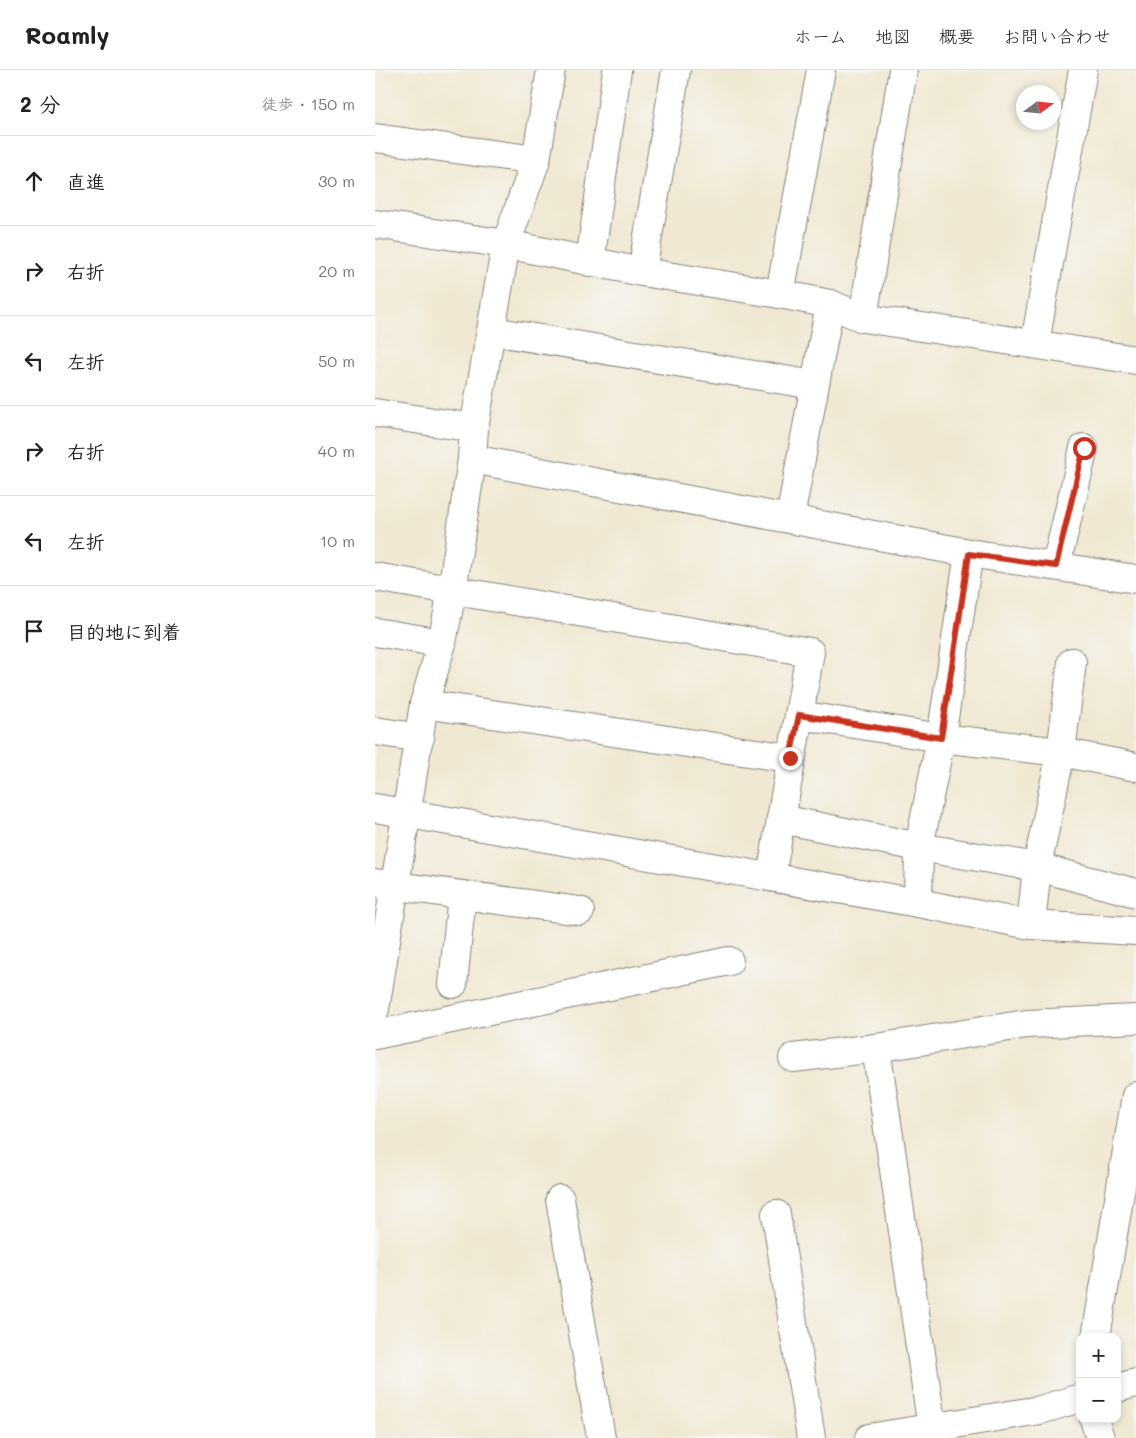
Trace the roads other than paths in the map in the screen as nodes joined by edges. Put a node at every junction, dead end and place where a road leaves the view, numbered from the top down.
1 (551, 70) edge
2 (617, 70) edge
3 (676, 70) edge
4 (821, 70) edge
5 (903, 70) edge
6 (1083, 70) edge
7 (375, 138) edge
8 (536, 160) junction
9 (375, 224) edge
10 (506, 244) junction
11 (590, 262) junction
12 (642, 272) junction
13 (780, 294) junction
14 (830, 304) junction
15 (863, 318) junction
16 (492, 330) junction
17 (1035, 343) junction
18 (1136, 360) edge
19 (815, 385) junction
20 (375, 413) edge
21 (474, 428) junction
22 (1084, 448) dead end
23 (472, 459) junction
24 (790, 518) junction
25 (969, 554) junction
26 (1056, 566) junction
27 (375, 577) edge
28 (1136, 579) edge
29 (452, 591) junction
30 (375, 632) edge
31 (442, 643) junction
32 (1072, 662) dead end
33 (424, 704) junction
34 (799, 715) junction
35 (375, 731) edge
36 (419, 738) junction
37 (941, 738) junction
38 (1061, 752) junction
39 (790, 758) junction
40 (1136, 767) edge
41 (375, 808) edge
42 (407, 814) junction
43 (781, 819) junction
44 (919, 847) junction
45 (1037, 867) junction
46 (771, 877) junction
47 (385, 885) edge
48 (1136, 892) edge
49 (462, 895) junction
50 (918, 903) junction
51 (580, 910) dead end
52 (1031, 924) junction
53 (1136, 931) edge
54 (729, 961) dead end
55 (377, 977) edge
56 (453, 984) dead end
57 (375, 1009) edge
58 (1136, 1019) edge
59 (375, 1035) edge
60 (876, 1048) junction
61 (793, 1058) dead end
62 (1136, 1096) edge
63 (560, 1199) dead end
64 (776, 1214) dead end
65 (1097, 1333) edge
66 (1136, 1383) edge
67 (1121, 1387) edge
68 (1076, 1399) edge
69 (1081, 1423) edge
70 (1095, 1423) edge
71 (932, 1428) junction
72 (601, 1438) edge
73 (811, 1438) edge
74 (869, 1438) edge
75 (1078, 1438) edge
76 (1100, 1438) edge

1 - 8 street
2 - 11 street
3 - 12 street
4 - 13 street
5 - 15 street
6 - 17 street
7 - 8 street
8 - 10 street
9 - 10 street
10 - 11 street
10 - 16 street
11 - 12 street
12 - 13 street
13 - 14 street
14 - 15 street
14 - 19 street
15 - 17 street
16 - 19 street
16 - 21 street
17 - 18 street
19 - 24 street
20 - 21 street
21 - 23 street
22 - 26 street
23 - 24 street
23 - 29 street
24 - 25 street
25 - 26 street
25 - 37 street
26 - 28 street
27 - 29 street
29 - 31 street
29 - 34 street
30 - 31 street
31 - 33 street
32 - 38 street
33 - 36 street
33 - 39 street
34 - 37 street
34 - 39 street
35 - 36 street
36 - 42 street
37 - 38 street
37 - 44 street
38 - 40 street
38 - 45 street
39 - 43 street
41 - 42 street
42 - 46 street
42 - 47 street
43 - 44 street
43 - 46 street
44 - 45 street
44 - 50 street
45 - 48 street
45 - 52 street
46 - 50 street
47 - 49 street
47 - 55 street
49 - 51 street
49 - 56 street
50 - 52 street
52 - 53 street
54 - 59 street
55 - 57 street
58 - 60 street
60 - 61 street
60 - 71 street
62 - 65 street
63 - 72 street
64 - 73 street
66 - 67 street
68 - 71 street
69 - 75 street
70 - 76 street
71 - 74 street

